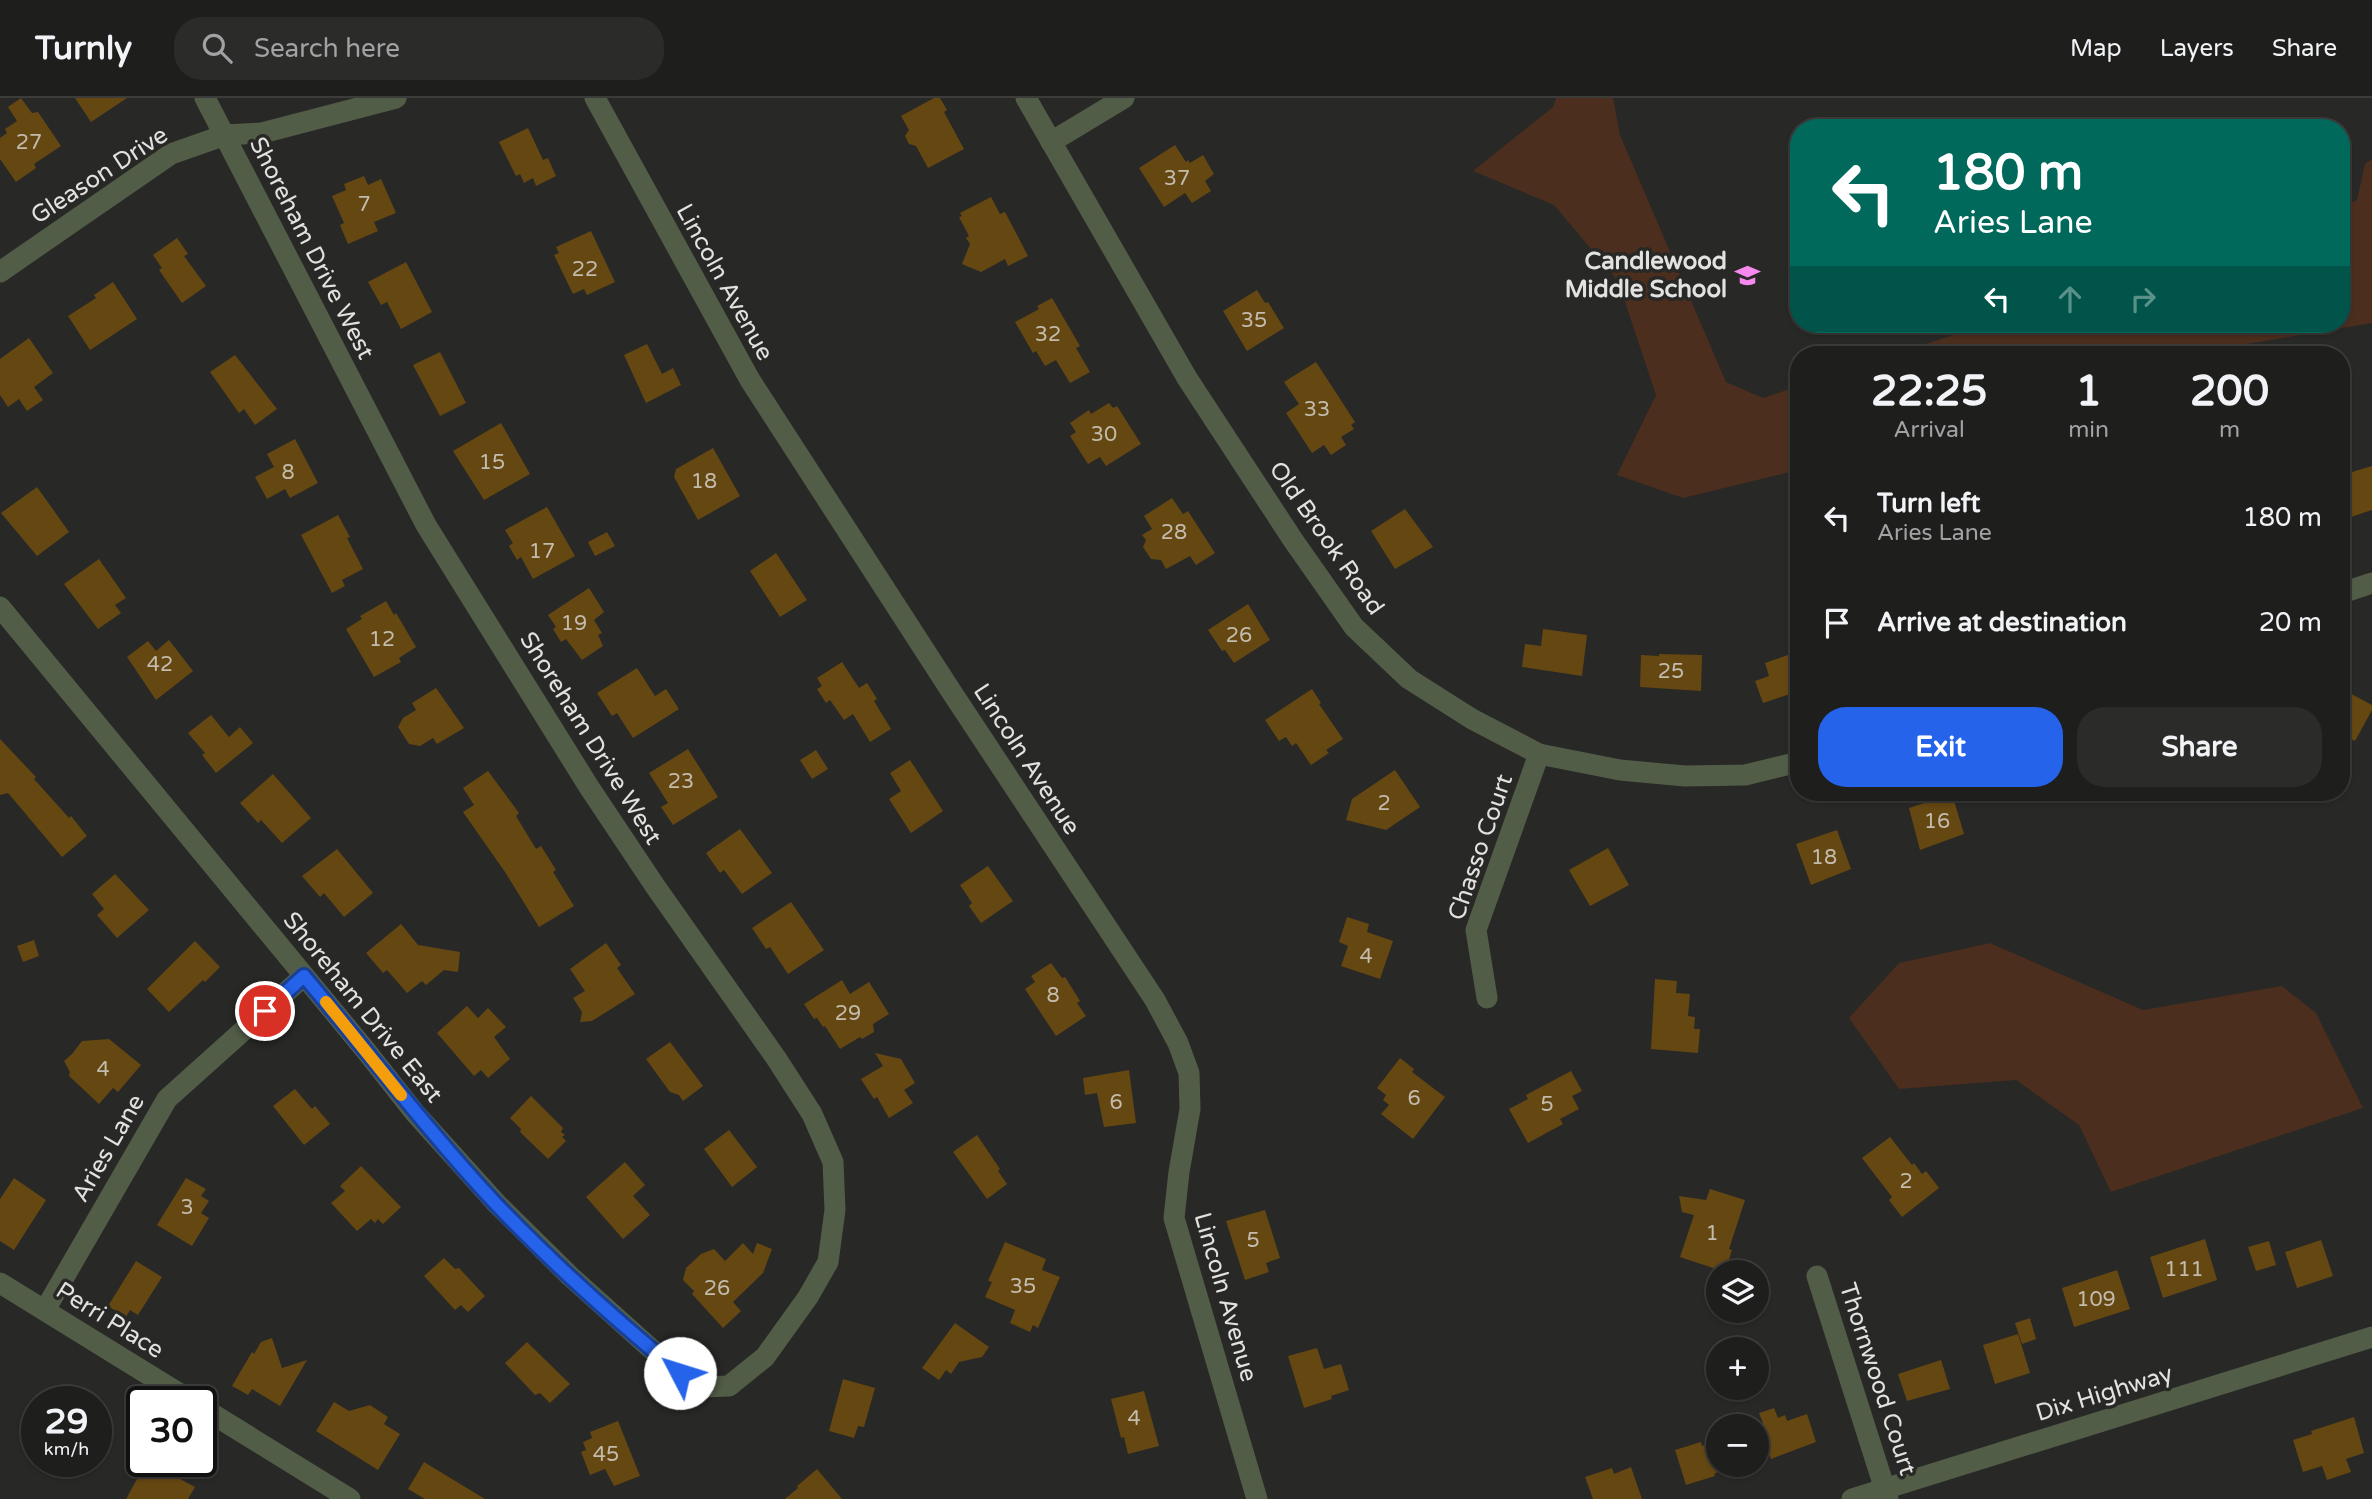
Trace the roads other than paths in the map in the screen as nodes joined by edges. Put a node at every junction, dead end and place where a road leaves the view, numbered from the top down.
1 (205, 98) edge
2 (396, 98) edge
3 (595, 98) edge
4 (1026, 98) edge
5 (1124, 98) edge
6 (225, 135) junction
7 (1051, 142) junction
8 (0, 272) edge
9 (2372, 583) edge
10 (2350, 590) edge
11 (0, 607) edge
12 (1539, 754) junction
13 (1790, 764) edge
14 (304, 976) junction
15 (1487, 998) dead end
16 (1817, 1276) dead end
17 (0, 1283) edge
18 (45, 1310) junction
19 (2372, 1337) edge
20 (166, 1386) edge
21 (729, 1386) joint
22 (217, 1417) edge
23 (1886, 1494) edge
24 (349, 1499) edge
25 (1257, 1499) edge
26 (1852, 1499) edge

1 - 6 street, Shoreham Drive West
2 - 6 street, Gleason Drive
3 - 25 street, Lincoln Avenue
4 - 7 street, Old Brook Road
5 - 7 street
6 - 8 street, Gleason Drive
6 - 21 street, Shoreham Drive West
7 - 12 street, Old Brook Road
9 - 10 street
11 - 14 street, Shoreham Drive East
12 - 13 street, Old Brook Road
12 - 15 street, Chasso Court
14 - 18 street, Aries Lane
14 - 21 street, Shoreham Drive East
16 - 23 street, Thornwood Court
17 - 18 street, Perri Place
18 - 20 street, Perri Place
19 - 23 street, Dix Highway
22 - 24 street
23 - 26 street, Dix Highway

